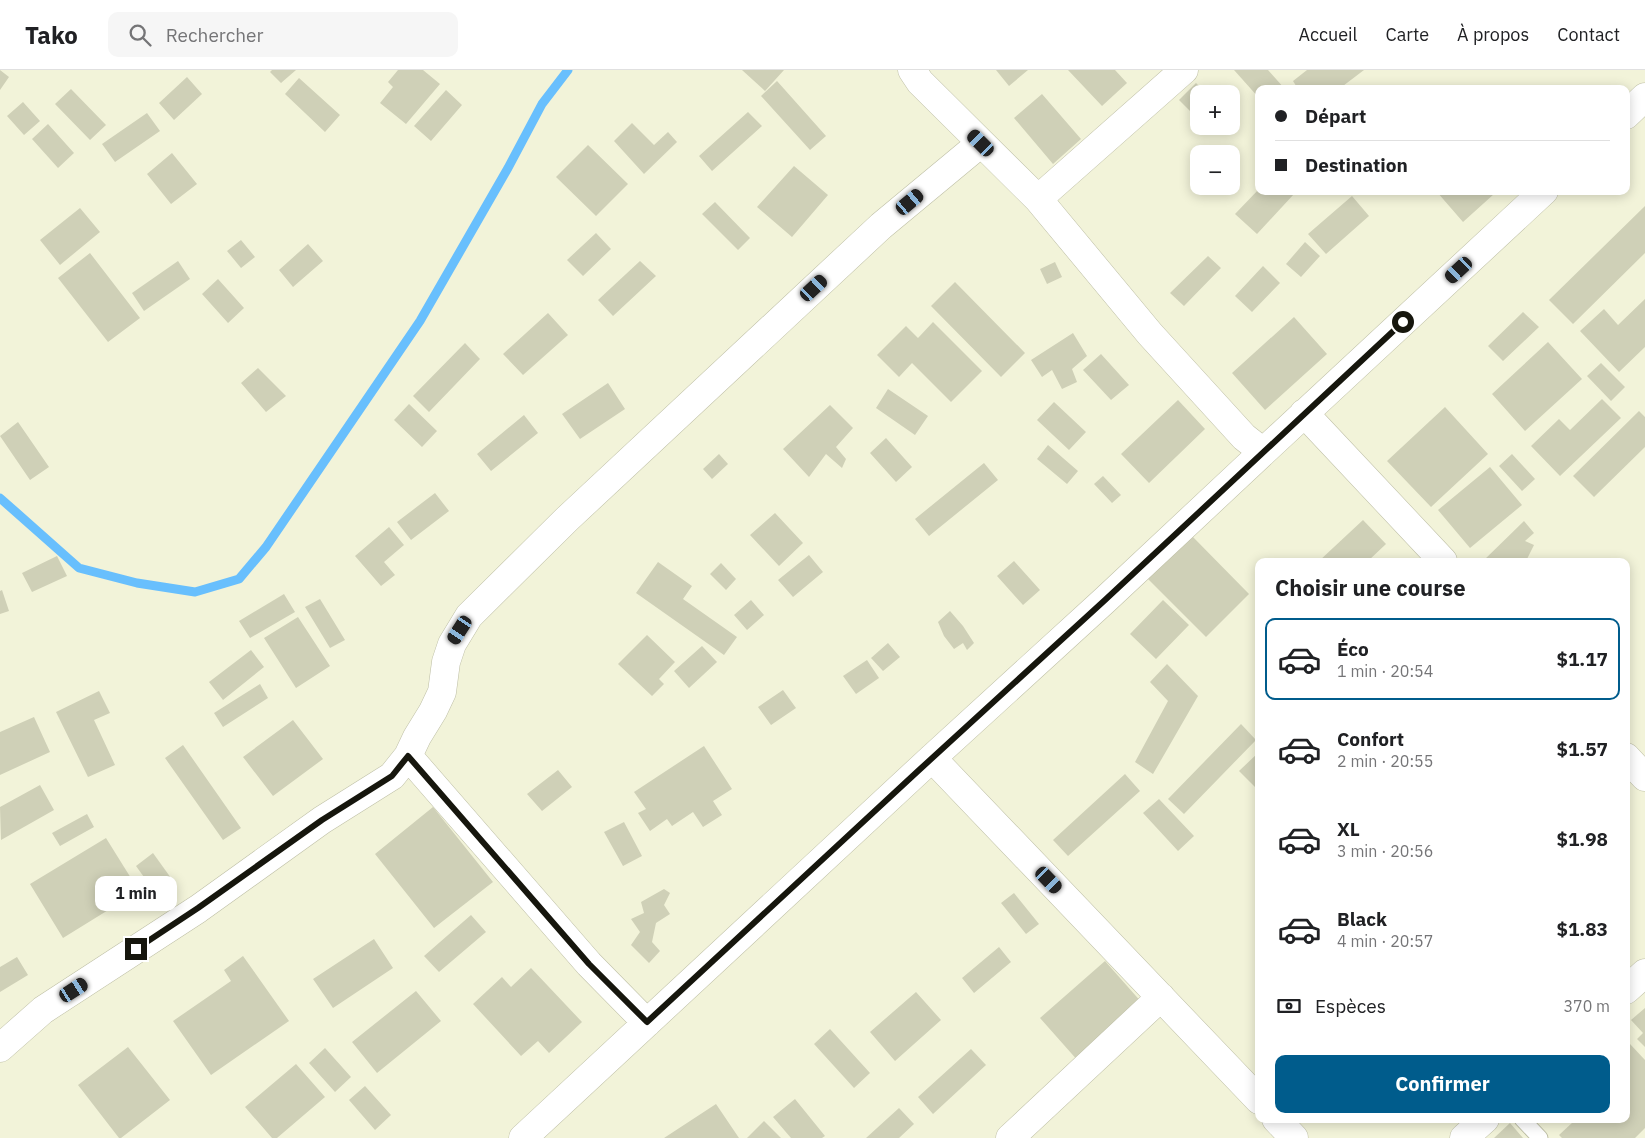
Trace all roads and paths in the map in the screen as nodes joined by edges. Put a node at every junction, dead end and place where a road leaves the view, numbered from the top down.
1 (912, 70) edge
2 (1184, 70) edge
3 (1645, 97) edge
4 (1630, 111) edge
5 (981, 143) junction
6 (1540, 195) edge
7 (1038, 198) junction
8 (1304, 413) junction
9 (1262, 452) junction
10 (1440, 558) edge
11 (408, 756) junction
12 (932, 758) junction
13 (1630, 761) edge
14 (1645, 777) edge
15 (1645, 973) edge
16 (1630, 986) edge
17 (1161, 997) junction
18 (647, 1022) junction
19 (0, 1048) edge
20 (1255, 1096) edge
21 (1280, 1123) edge
22 (1481, 1123) edge
23 (1526, 1123) edge
24 (522, 1138) edge
25 (1010, 1138) edge
26 (1294, 1138) edge
27 (1464, 1138) edge
28 (1540, 1138) edge

1 - 5 street
2 - 7 street
3 - 4 street
5 - 7 street
5 - 11 street
6 - 8 street
7 - 9 street
8 - 9 street
8 - 10 street
9 - 12 street
11 - 18 street
11 - 19 street
12 - 17 street
12 - 18 street
13 - 14 street
15 - 16 street
17 - 20 street
17 - 25 street
18 - 24 street
21 - 26 street
22 - 27 street
23 - 28 lane

